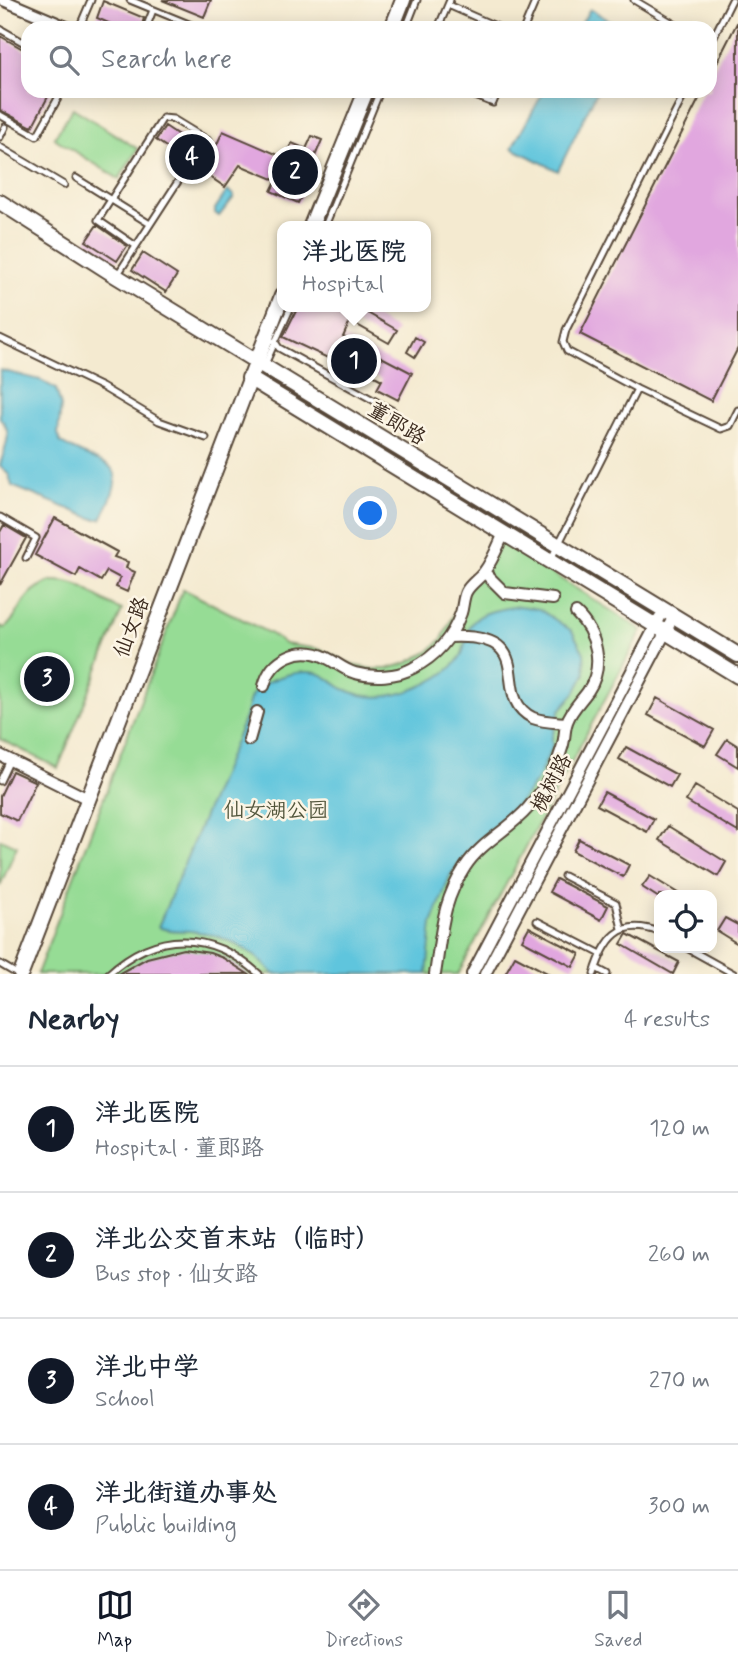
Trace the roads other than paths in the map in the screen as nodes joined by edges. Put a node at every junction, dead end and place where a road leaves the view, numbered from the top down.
1 (3, 0) edge
2 (91, 0) edge
3 (130, 0) edge
4 (403, 0) edge
5 (417, 0) edge
6 (536, 0) edge
7 (634, 0) edge
8 (732, 0) edge
9 (449, 3) edge
10 (153, 9) junction
11 (38, 21) edge
12 (82, 21) edge
13 (149, 21) edge
14 (182, 21) edge
15 (394, 21) edge
16 (409, 21) edge
17 (442, 21) edge
18 (486, 21) edge
19 (527, 21) edge
20 (669, 21) edge
21 (0, 29) edge
22 (717, 30) edge
23 (21, 41) edge
24 (58, 98) edge
25 (363, 98) edge
26 (377, 98) edge
27 (480, 98) edge
28 (495, 98) edge
29 (683, 98) edge
30 (0, 115) edge
31 (5, 127) dead end
32 (0, 137) edge
33 (209, 141) dead end
34 (0, 147) edge
35 (186, 169) dead end
36 (76, 178) dead end
37 (64, 185) dead end
38 (111, 200) junction
39 (0, 202) edge
40 (313, 221) edge
41 (327, 221) edge
42 (150, 224) junction
43 (136, 246) junction
44 (116, 276) junction
45 (278, 312) edge
46 (288, 312) edge
47 (0, 338) edge
48 (270, 340) junction
49 (262, 360) junction
50 (249, 378) junction
51 (637, 389) junction
52 (738, 410) edge
53 (393, 411) dead end
54 (206, 438) dead end
55 (0, 517) edge
56 (504, 533) junction
57 (557, 545) junction
58 (26, 558) dead end
59 (550, 561) junction
60 (484, 572) junction
61 (553, 599) dead end
62 (576, 613) dead end
63 (669, 613) junction
64 (660, 629) junction
65 (456, 637) junction
66 (738, 656) edge
67 (738, 676) edge
68 (264, 685) dead end
69 (257, 712) dead end
70 (562, 722) junction
71 (249, 740) dead end
72 (5, 758) edge
73 (0, 781) edge
74 (88, 799) junction
75 (564, 876) dead end
76 (537, 921) dead end
77 (622, 929) junction
78 (654, 930) edge
79 (696, 953) edge
80 (600, 954) junction
81 (0, 964) edge
82 (595, 971) edge
83 (19, 974) edge
84 (108, 974) edge
85 (259, 974) edge
86 (435, 974) edge
87 (471, 974) edge
88 (485, 974) edge
89 (607, 974) edge
90 (734, 974) edge

1 - 11 street
2 - 12 lane
3 - 10 lane
4 - 15 street
5 - 16 lane
6 - 19 lane
7 - 20 lane
8 - 22 lane
9 - 17 lane
9 - 18 lane
10 - 13 lane
10 - 14 lane
21 - 23 lane
24 - 30 lane
25 - 40 street
26 - 41 lane
27 - 28 lane
29 - 51 lane
31 - 32 lane
33 - 38 lane
34 - 37 lane
35 - 42 lane
36 - 38 lane
38 - 42 lane
38 - 43 lane
39 - 44 street, 董郎路
42 - 43 lane
43 - 44 lane
44 - 49 street, 董郎路
45 - 48 street, 仙女路
46 - 48 lane
47 - 54 lane
48 - 49 street, 仙女路
48 - 53 lane
49 - 50 street, 仙女路
49 - 57 street, 董郎路
50 - 56 street, 董郎路
50 - 74 street, 仙女路
51 - 52 lane
51 - 57 lane
55 - 58 lane
56 - 59 street, 董郎路
56 - 60 street
57 - 59 lane
57 - 63 street, 董郎路
59 - 64 street, 董郎路
60 - 61 street
60 - 65 street
62 - 70 street
63 - 64 street, 槐树路
63 - 66 street, 董郎路
64 - 67 street, 董郎路
64 - 87 street, 槐树路
64 - 88 street, 槐树路
65 - 68 street
65 - 70 street
69 - 71 street
70 - 86 street
72 - 73 lane
72 - 74 street
74 - 83 street, 仙女路
75 - 77 lane
76 - 80 lane
77 - 78 lane
77 - 80 lane
79 - 90 lane
80 - 82 lane
81 - 83 lane
82 - 89 lane
84 - 85 lane

